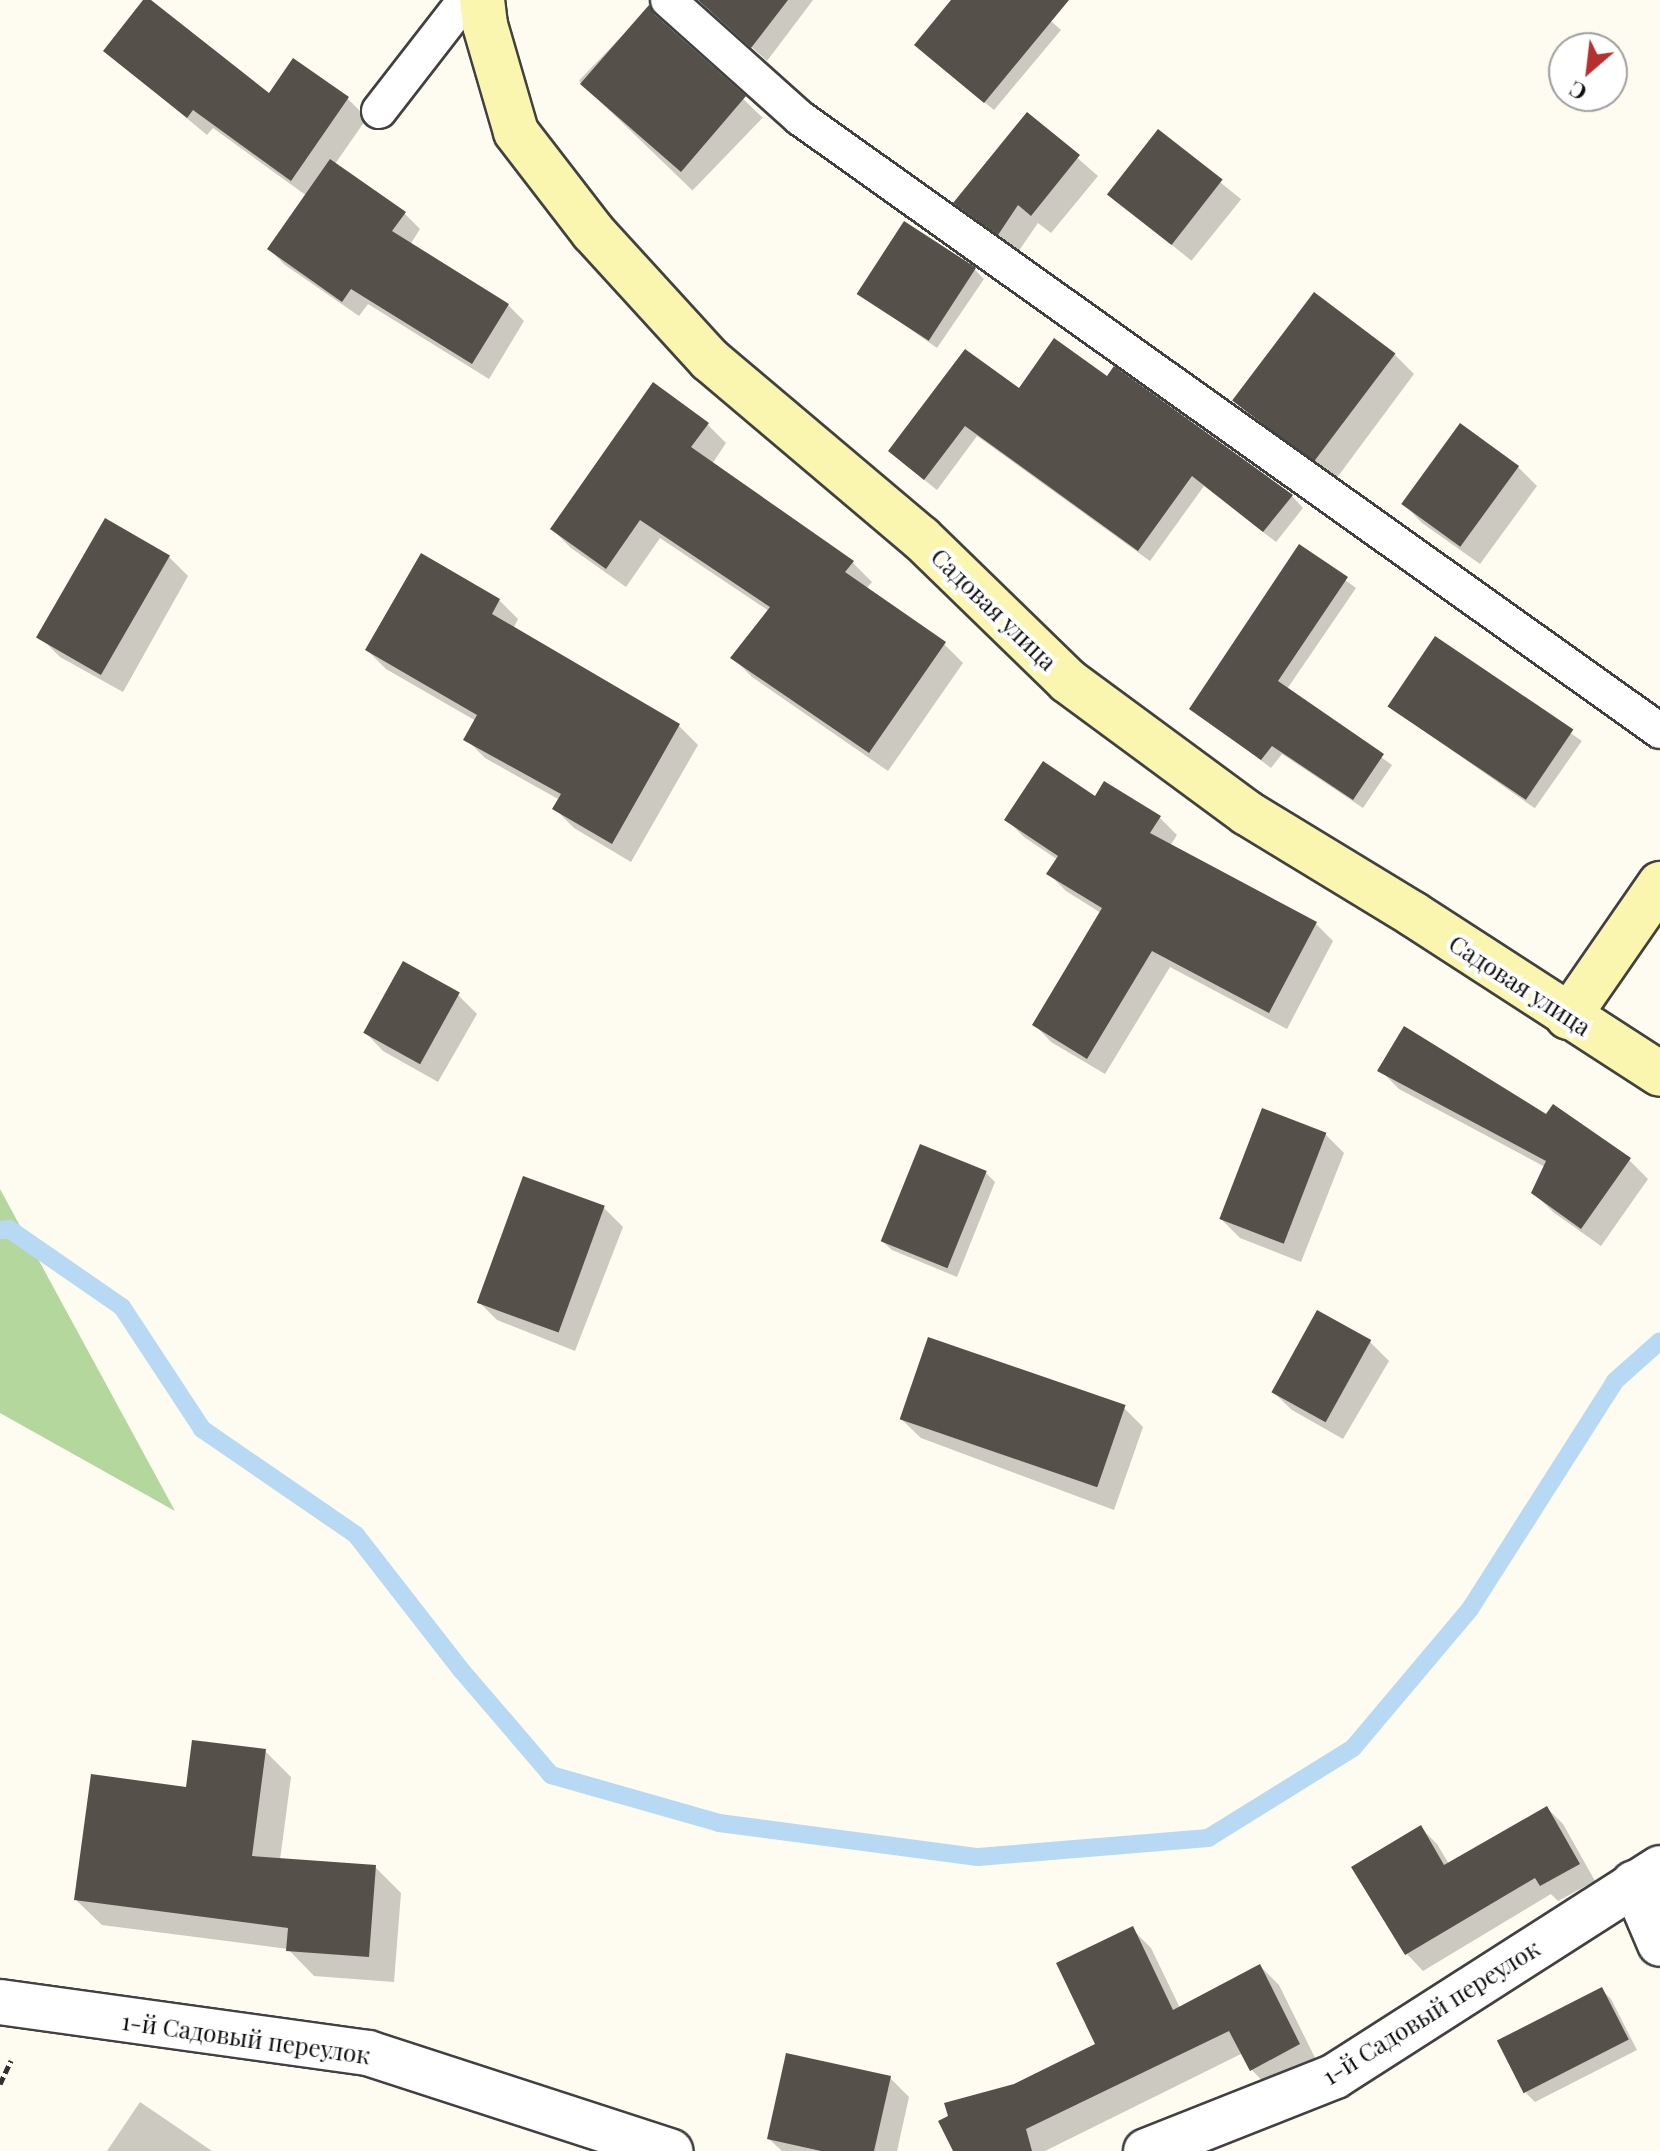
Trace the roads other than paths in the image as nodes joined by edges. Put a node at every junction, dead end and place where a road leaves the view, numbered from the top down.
1 (465, 0) edge
2 (482, 0) edge
3 (668, 0) edge
4 (379, 111) dead end
5 (1660, 731) edge
6 (1660, 884) edge
7 (1568, 1017) junction
8 (1660, 1074) edge
9 (1647, 1876) edge
10 (1660, 1944) edge
11 (0, 2002) edge
12 (670, 2151) edge
13 (1146, 2151) edge

1 - 4 lane
2 - 7 street, Садовая улица
3 - 5 lane
6 - 7 street
7 - 8 street, Садовая улица
9 - 10 street
9 - 13 street, 1-й Садовый переулок
11 - 12 street, 1-й Садовый переулок

